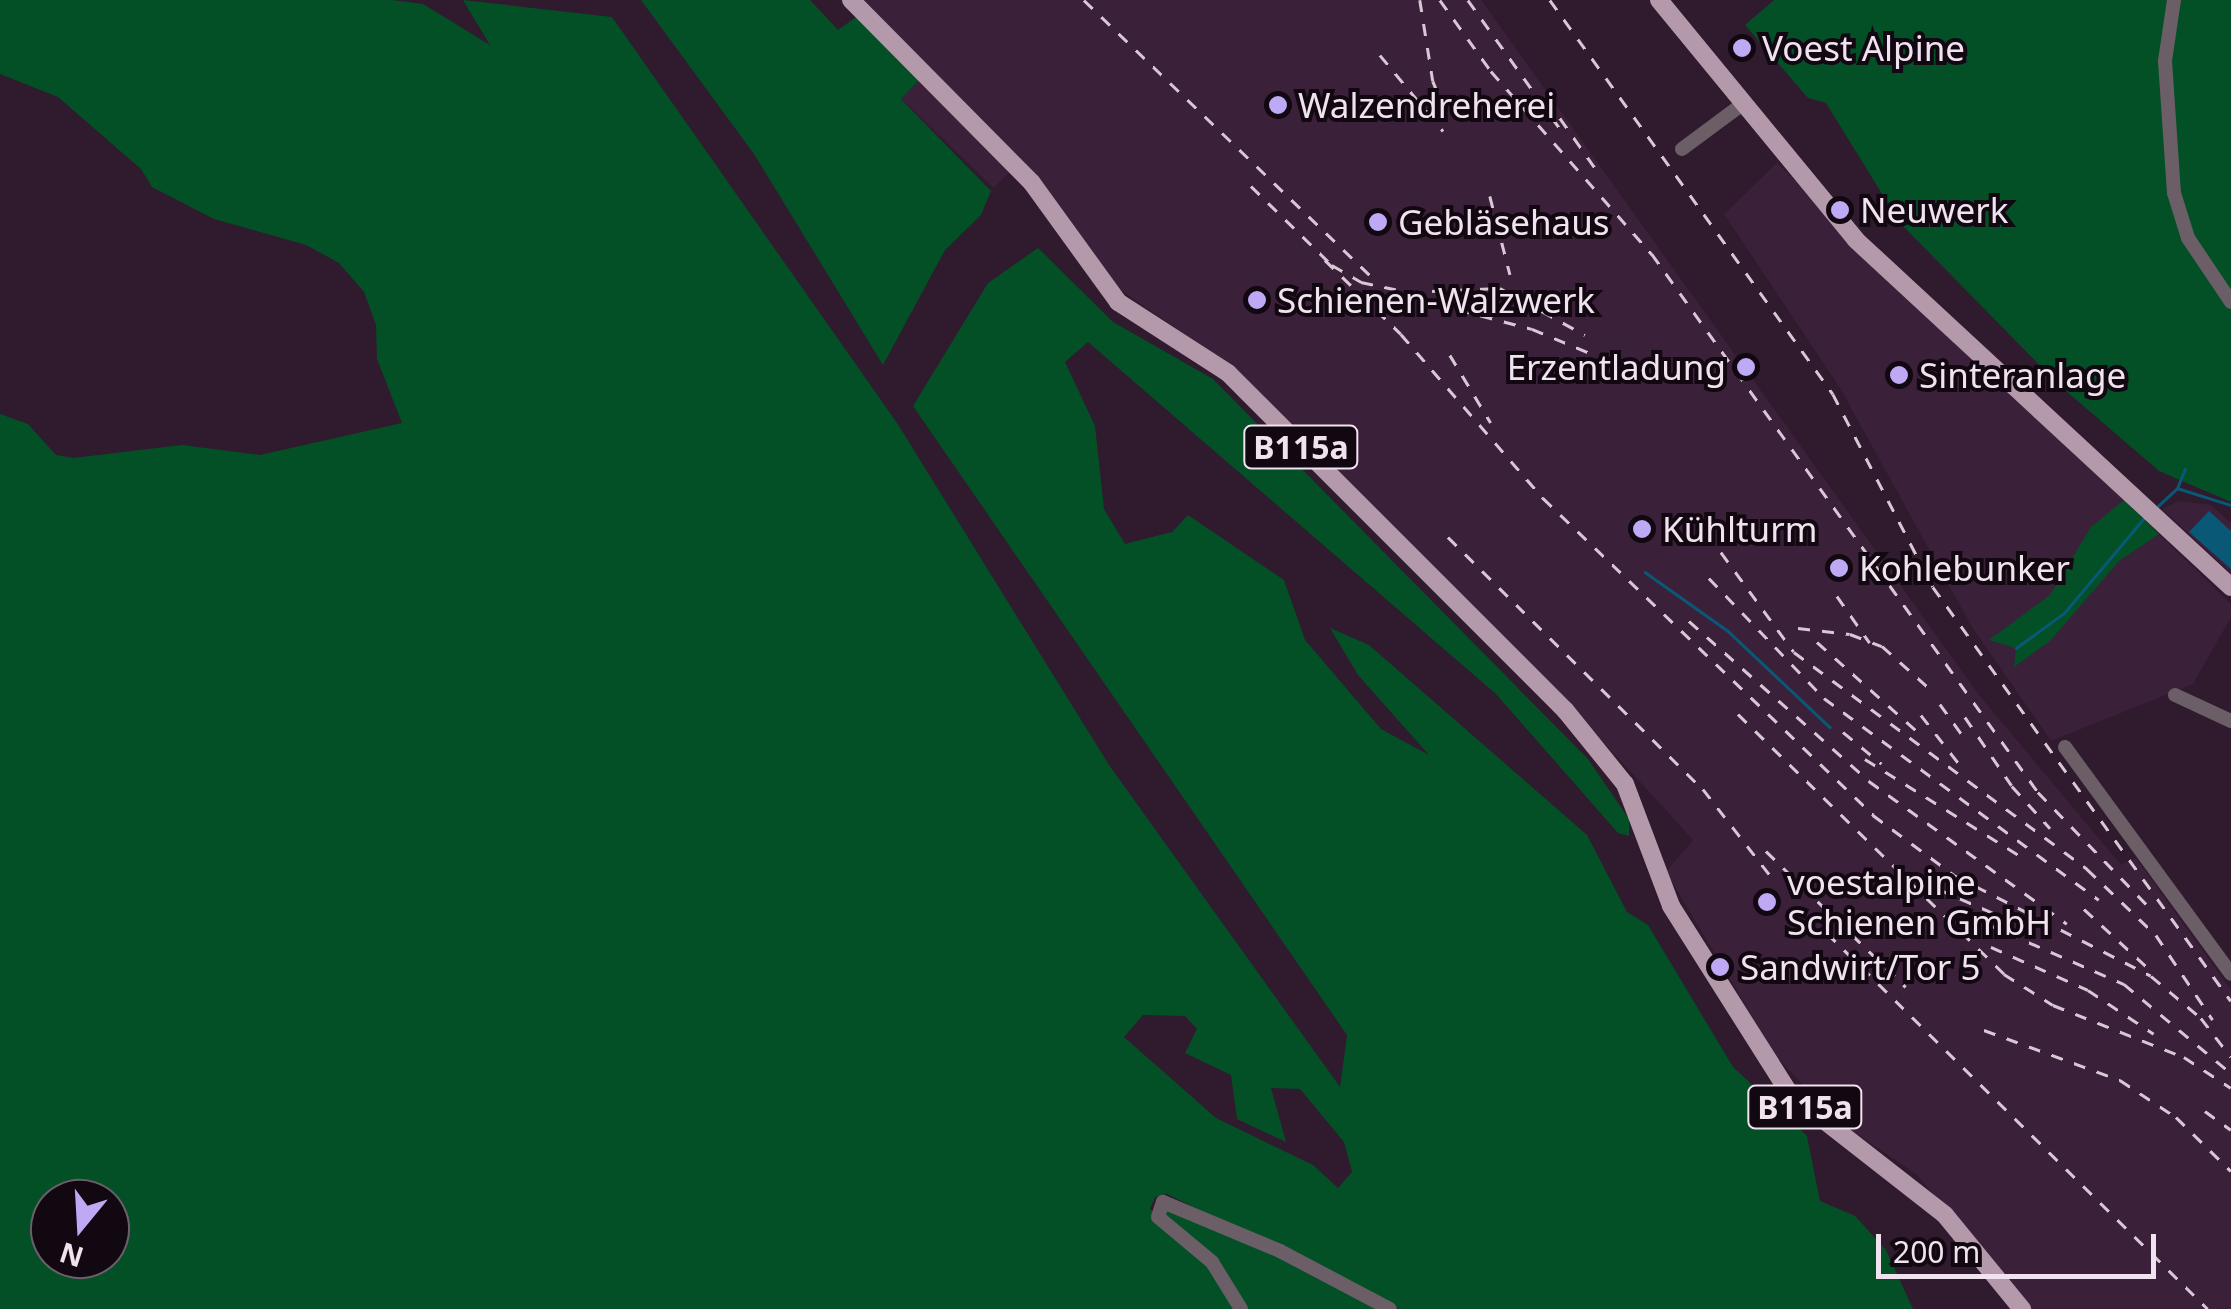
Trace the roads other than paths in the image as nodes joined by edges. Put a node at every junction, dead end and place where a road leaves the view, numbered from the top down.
1 (852, 0) edge
2 (1659, 0) edge
3 (2174, 0) edge
4 (1744, 103) junction
5 (1682, 149) dead end
6 (2231, 302) edge
7 (2231, 587) edge
8 (2175, 695) dead end
9 (2231, 721) edge
10 (2065, 747) dead end
11 (2231, 974) edge
12 (1241, 1309) edge
13 (1390, 1309) edge
14 (2022, 1309) edge

1 - 14 main road, B115a
2 - 4 main road
3 - 6 street
4 - 5 street
4 - 7 main road
8 - 9 street
10 - 11 street
12 - 13 street

